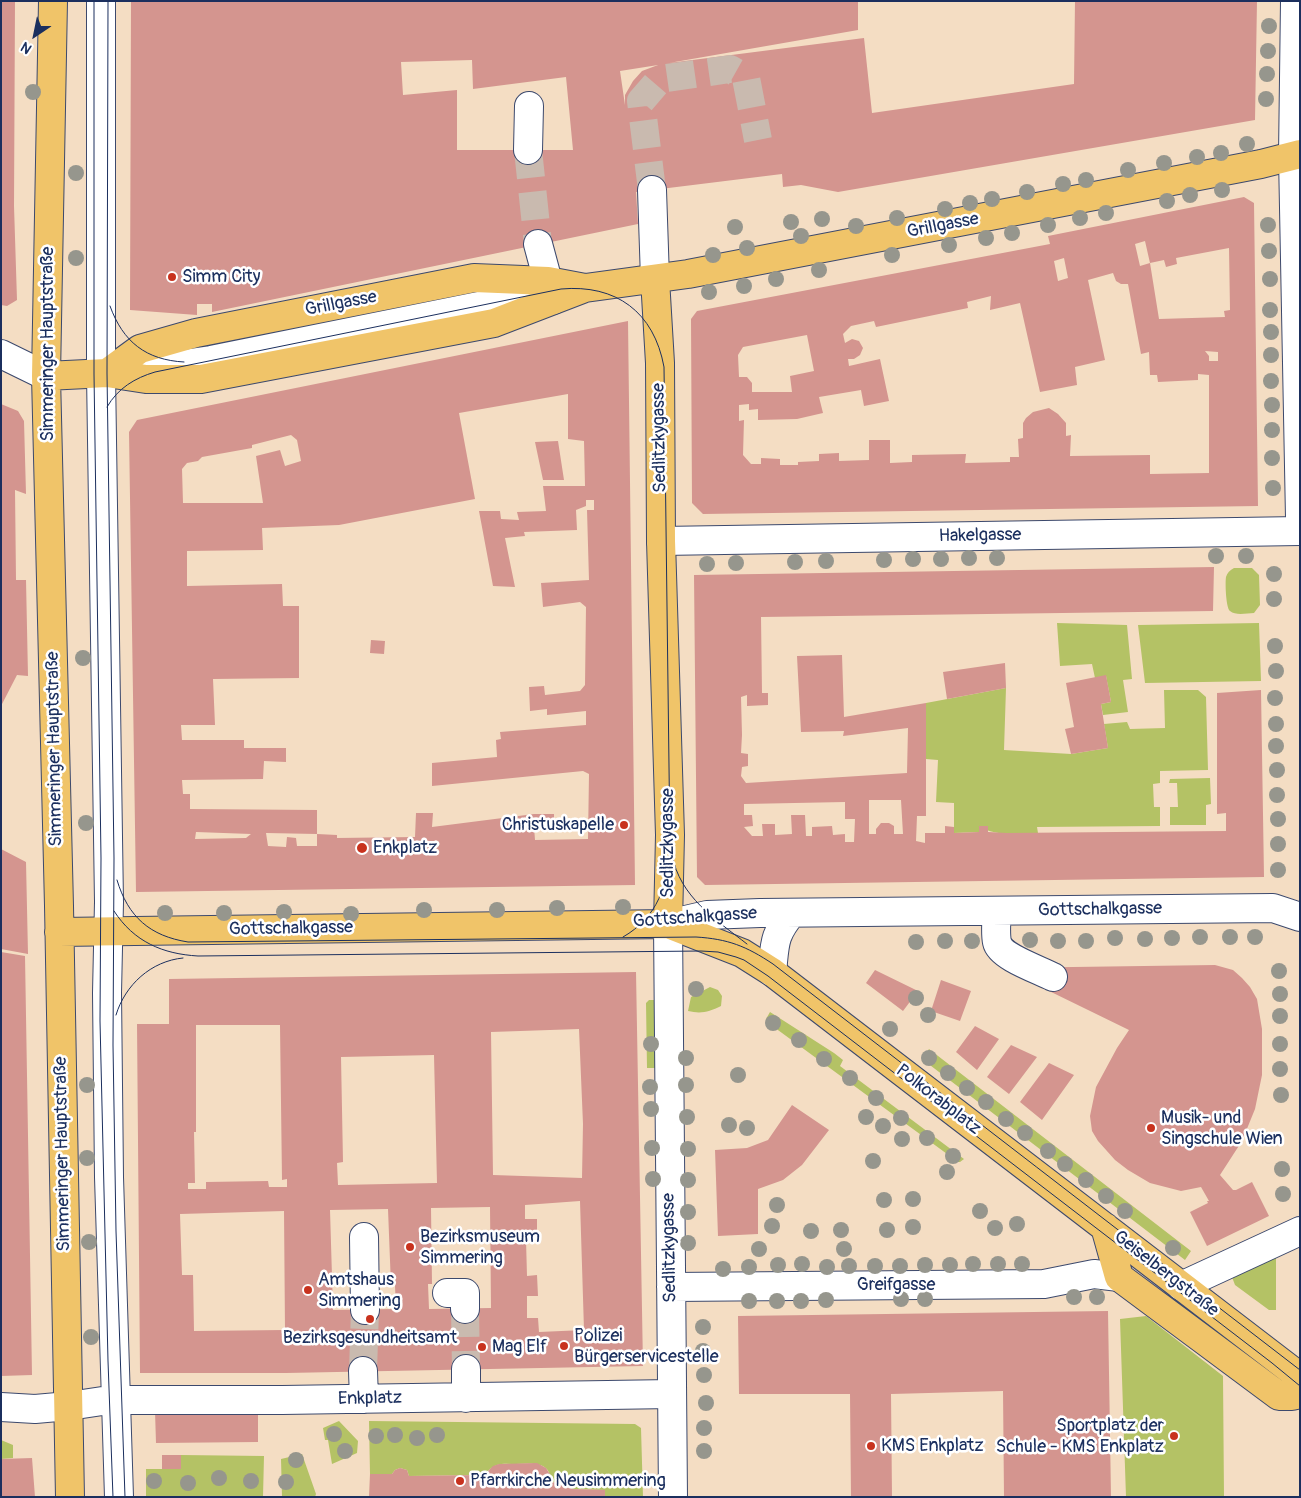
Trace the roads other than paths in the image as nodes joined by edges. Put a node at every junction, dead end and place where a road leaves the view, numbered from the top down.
1 (53, 1) edge
2 (101, 1) edge
3 (1295, 1) edge
4 (529, 106) dead end
5 (528, 150) tunnel mouth
6 (1297, 155) edge
7 (652, 190) tunnel mouth
8 (538, 244) tunnel mouth
9 (655, 280) junction
10 (551, 291) junction
11 (1, 354) edge
12 (104, 373) junction
13 (46, 376) junction
14 (1300, 518) edge
15 (1300, 531) edge
16 (661, 541) junction
17 (996, 911) junction
18 (792, 913) junction
19 (1300, 917) edge
20 (668, 924) junction
21 (108, 931) junction
22 (59, 932) junction
23 (772, 972) junction
24 (1053, 977) dead end
25 (1104, 1227) junction
26 (1300, 1231) edge
27 (364, 1237) dead end
28 (1119, 1277) junction
29 (1181, 1286) junction
30 (671, 1287) junction
31 (365, 1310) tunnel mouth
32 (466, 1369) tunnel mouth
33 (363, 1371) tunnel mouth
34 (1300, 1377) edge
35 (672, 1394) junction
36 (1300, 1394) edge
37 (466, 1398) junction
38 (364, 1399) junction
39 (116, 1400) junction
40 (69, 1406) junction
41 (1, 1407) edge
42 (70, 1497) edge
43 (119, 1497) edge
44 (673, 1497) edge

1 - 13 main road, Simmeringer Hauptstraße
2 - 12 street
3 - 6 street
4 - 5 street
6 - 9 main road, Grillgasse
6 - 14 street
7 - 9 street
8 - 10 street
9 - 10 main road, Grillgasse
9 - 16 main road, Sedlitzkygasse
10 - 12 street, Grillgasse
10 - 12 main road
10 - 12 main road, Grillgasse
11 - 13 street
12 - 13 main road
12 - 21 street
13 - 22 main road, Simmeringer Hauptstraße
15 - 16 street, Hakelgasse
16 - 20 main road, Sedlitzkygasse
17 - 18 street, Gottschalkgasse
17 - 19 street, Gottschalkgasse
17 - 24 street
18 - 20 street, Gottschalkgasse
18 - 23 street
20 - 21 main road, Gottschalkgasse
20 - 23 main road, Polkorabplatz
20 - 30 street, Sedlitzkygasse
21 - 22 main road, Gottschalkgasse
21 - 39 street
22 - 40 main road, Simmeringer Hauptstraße
23 - 25 main road, Polkorabplatz
25 - 28 main road, Geiselbergstraße
25 - 29 main road, Geiselbergstraße
26 - 29 street
27 - 31 street
28 - 30 street, Greifgasse
28 - 36 main road, Geiselbergstraße
29 - 34 main road, Geiselbergstraße
30 - 35 street, Sedlitzkygasse
32 - 37 street
33 - 38 street
35 - 37 street, Enkplatz
35 - 44 street, Sedlitzkygasse
37 - 38 street, Enkplatz
38 - 39 street, Enkplatz
39 - 40 street, Enkplatz
39 - 43 street
40 - 41 street, Enkplatz
40 - 42 main road, Simmeringer Hauptstraße

